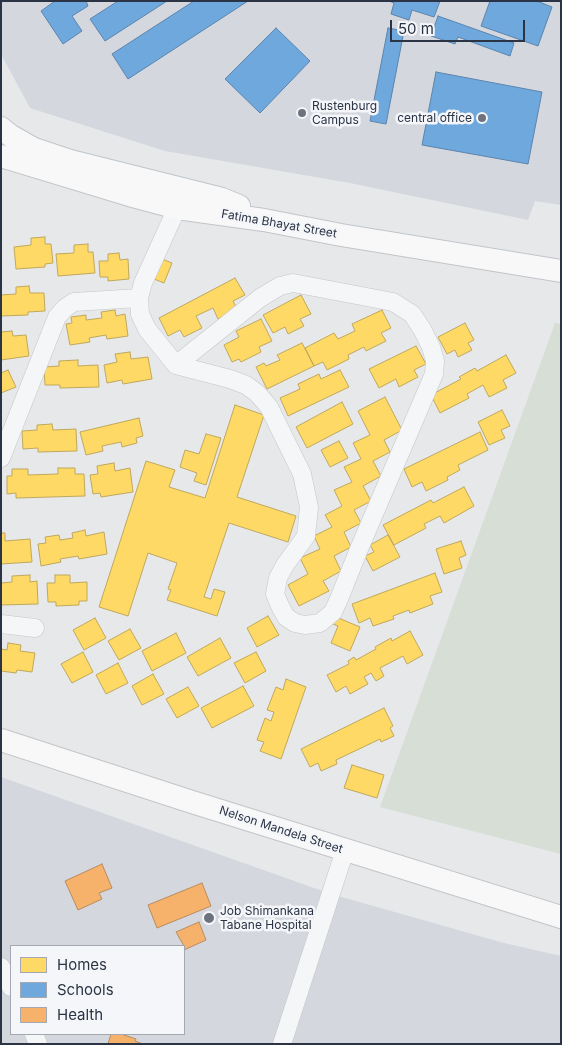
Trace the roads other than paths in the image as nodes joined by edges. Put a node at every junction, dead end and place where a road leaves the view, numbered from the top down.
1 (1, 128) edge
2 (1, 156) edge
3 (177, 208) junction
4 (264, 220) junction
5 (561, 271) edge
6 (139, 298) junction
7 (176, 365) junction
8 (1, 458) edge
9 (1, 624) edge
10 (35, 628) dead end
11 (1, 740) edge
12 (345, 850) junction
13 (561, 917) edge
14 (1, 967) edge
15 (10, 985) edge
16 (282, 1044) edge

1 - 4 main road
2 - 3 main road, Fatima Bhayat Street
3 - 4 main road, Fatima Bhayat Street
3 - 6 street
4 - 5 main road, Fatima Bhayat Street
6 - 7 street
6 - 8 street
7 - 7 street
9 - 10 street
11 - 12 main road, Nelson Mandela Street
12 - 13 main road, Nelson Mandela Street
12 - 16 street
14 - 15 street

